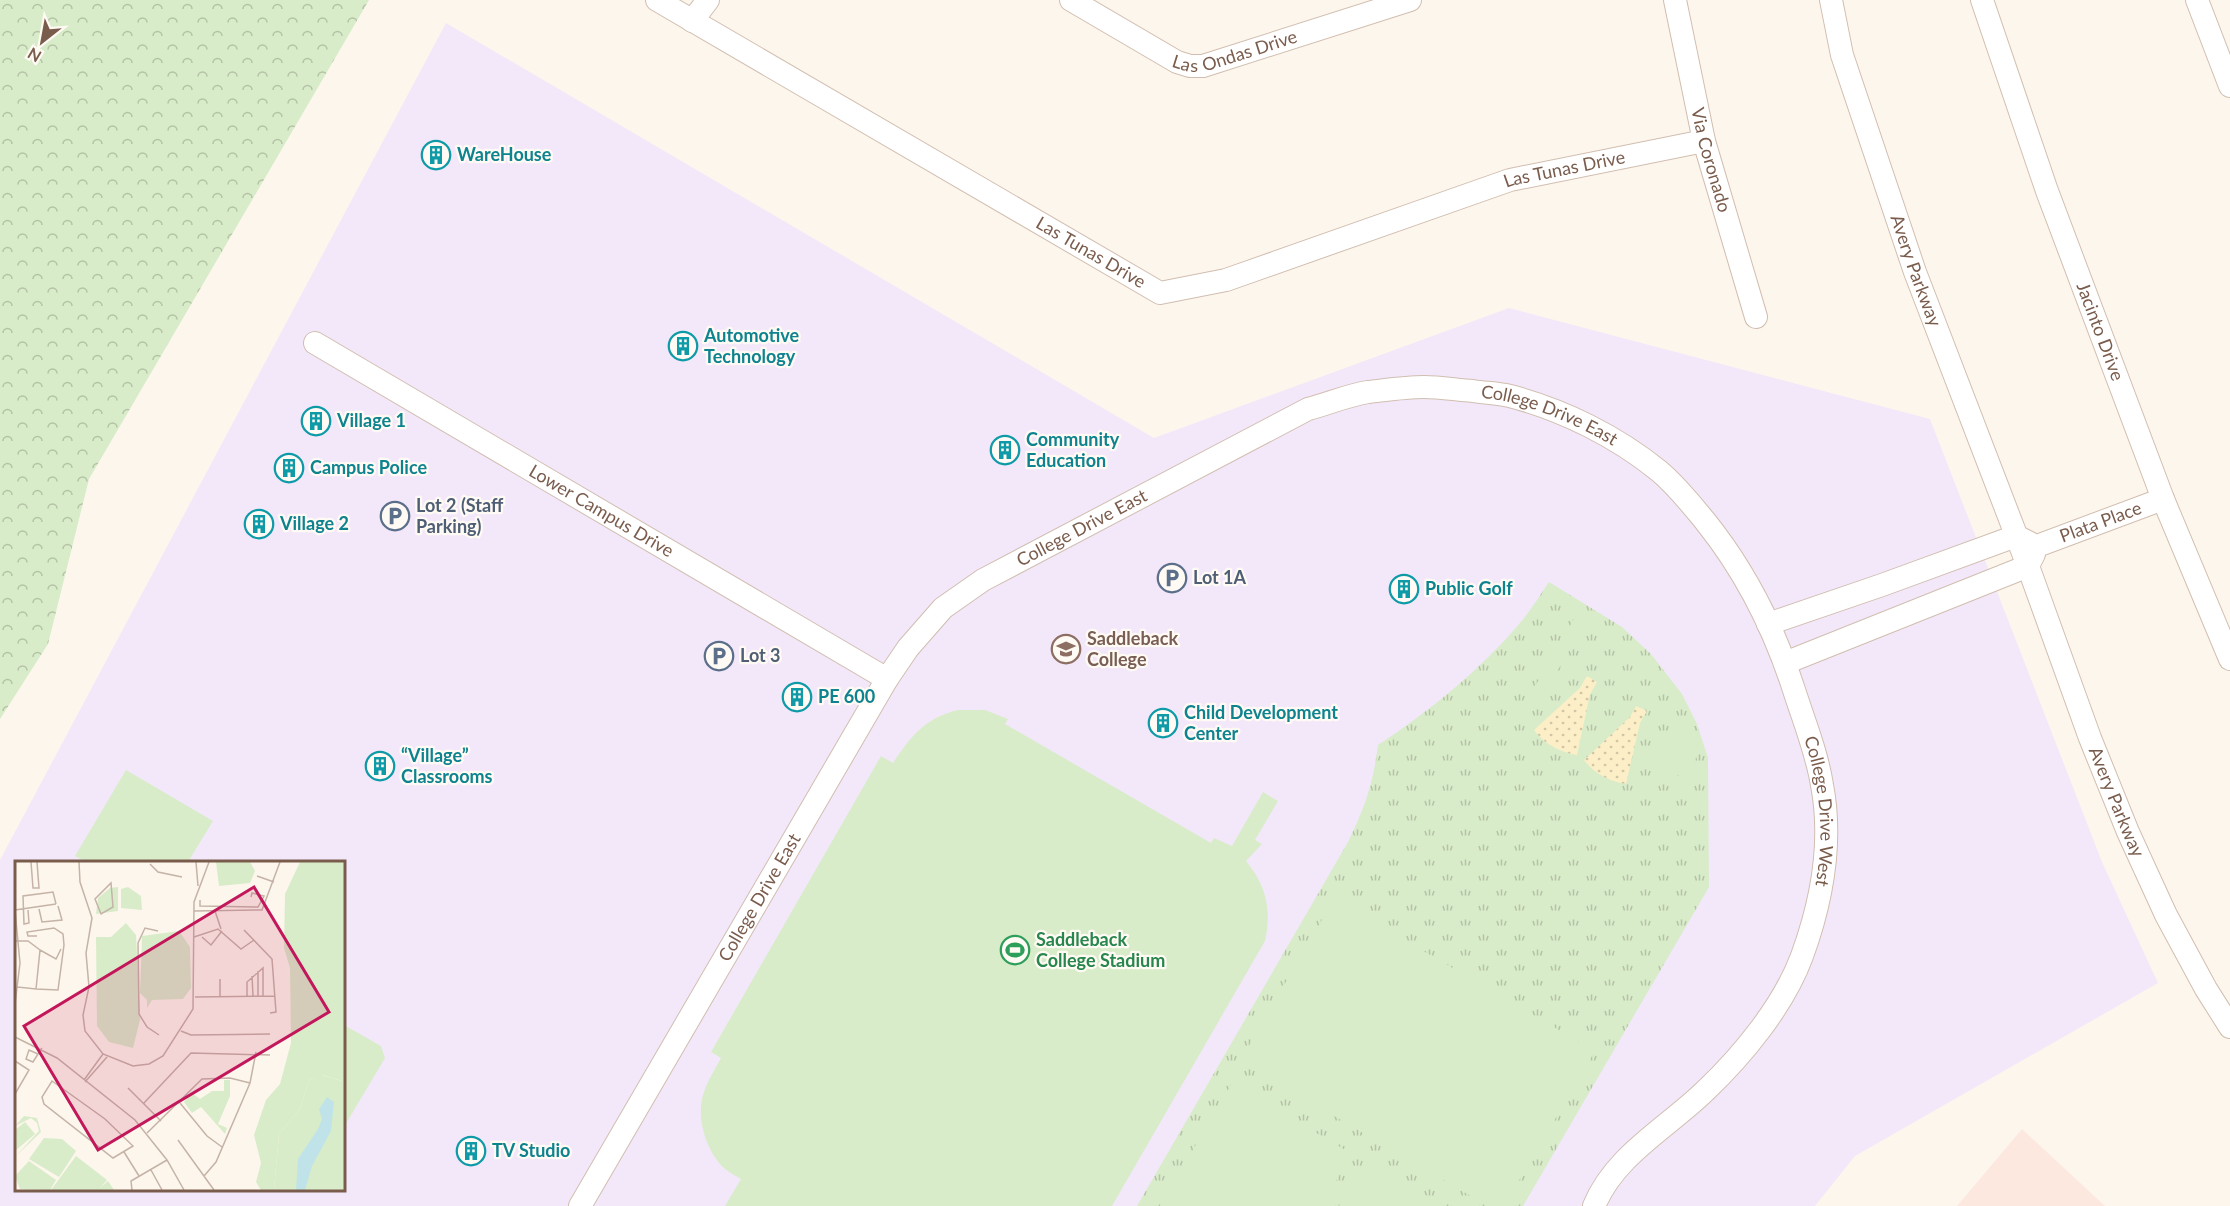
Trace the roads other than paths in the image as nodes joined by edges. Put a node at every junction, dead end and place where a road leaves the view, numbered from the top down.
1 (657, 0) edge
2 (708, 0) edge
3 (1071, 0) edge
4 (1410, 0) edge
5 (1675, 0) edge
6 (1831, 0) edge
7 (1982, 0) edge
8 (2197, 0) edge
9 (692, 21) junction
10 (2230, 86) edge
11 (1704, 141) junction
12 (1756, 317) dead end
13 (315, 343) dead end
14 (2163, 499) junction
15 (2016, 536) junction
16 (2033, 556) junction
17 (1768, 624) junction
18 (2230, 659) edge
19 (1785, 663) junction
20 (887, 679) junction
21 (2230, 1027) edge
22 (580, 1206) edge
23 (1594, 1206) edge

1 - 9 street, Las Tunas Drive
2 - 9 street
3 - 4 street, Las Ondas Drive
5 - 11 street, Via Coronado
6 - 15 street, Avery Parkway
7 - 14 street, Jacinto Drive
8 - 10 street
9 - 11 street, Las Tunas Drive
11 - 12 street, Via Coronado
13 - 20 street, Lower Campus Drive
14 - 16 street, Plata Place
14 - 18 street, Jacinto Drive
15 - 16 street, Avery Parkway
15 - 17 street
16 - 19 street
16 - 21 street, Avery Parkway
17 - 19 street, College Drive East
17 - 20 street, College Drive East
19 - 23 street, College Drive West
20 - 22 street, College Drive East

